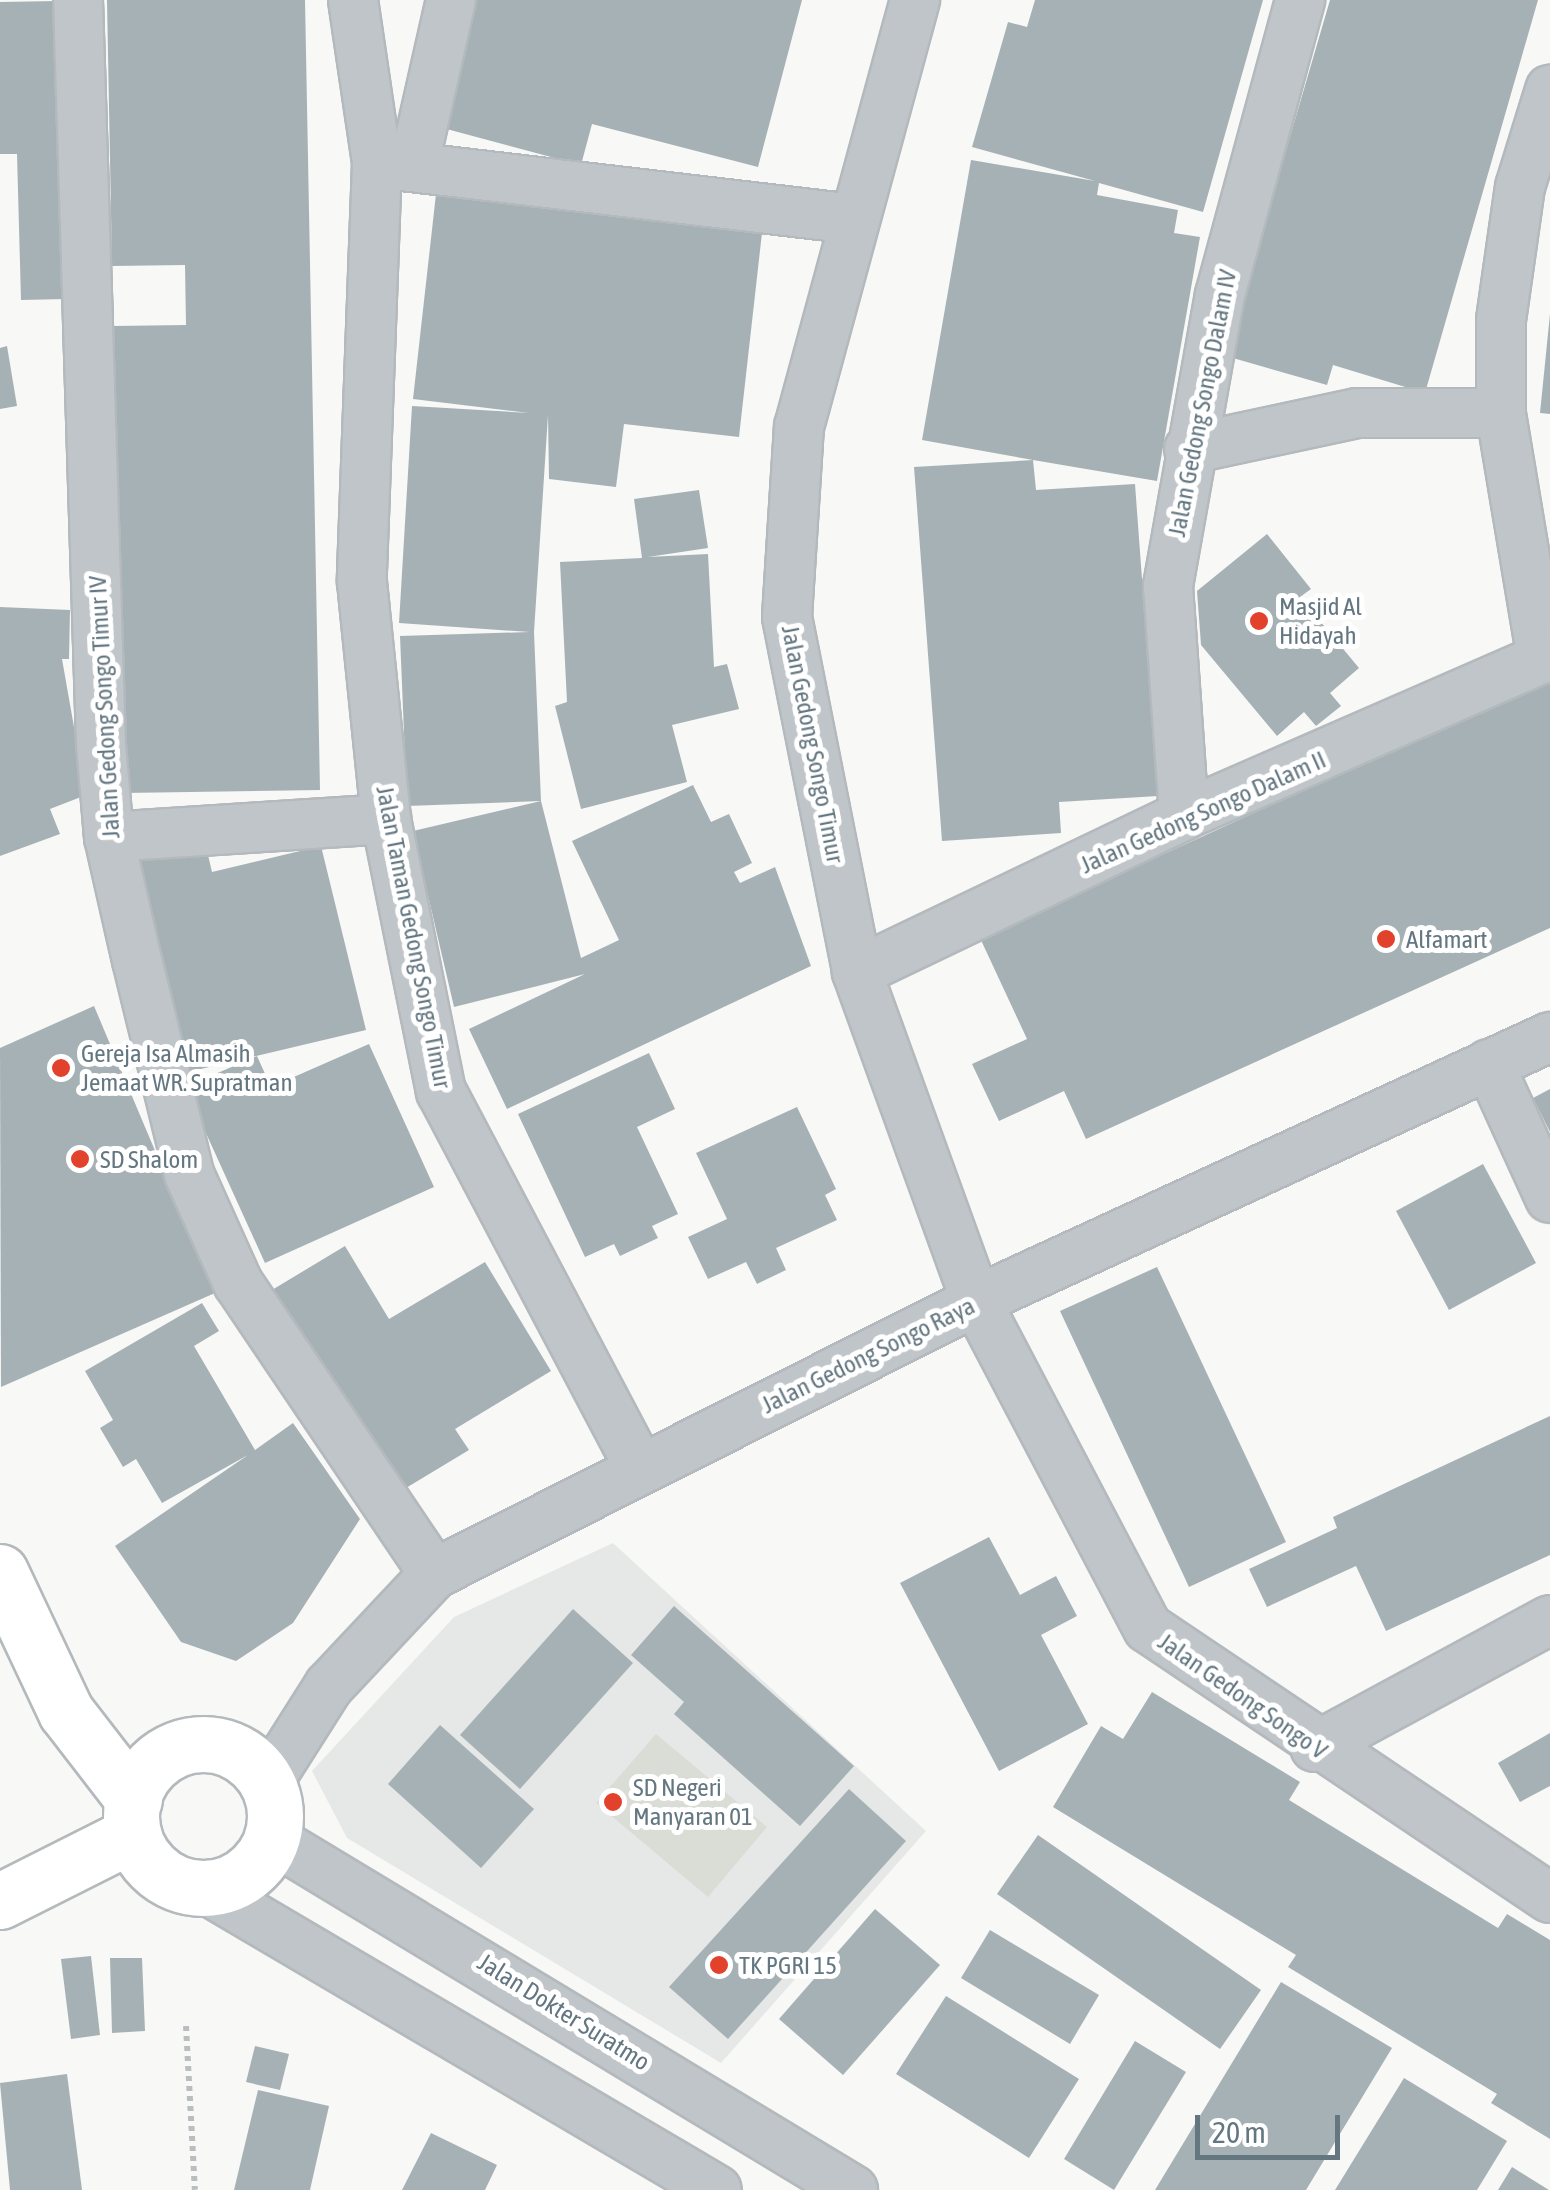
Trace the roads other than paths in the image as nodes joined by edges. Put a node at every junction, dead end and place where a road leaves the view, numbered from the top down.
1 (78, 0) edge
2 (353, 0) edge
3 (451, 0) edge
4 (915, 0) edge
5 (1300, 0) edge
6 (1550, 90) edge
7 (395, 163) junction
8 (855, 218) junction
9 (1502, 413) junction
10 (1189, 448) junction
11 (1546, 657) edge
12 (1184, 814) junction
13 (386, 819) junction
14 (109, 837) junction
15 (857, 972) junction
16 (1550, 1037) edge
17 (1489, 1064) junction
18 (1550, 1198) edge
19 (976, 1301) junction
20 (640, 1468) junction
21 (0, 1572) edge
22 (434, 1574) junction
23 (1550, 1620) edge
24 (1315, 1747) junction
25 (268, 1782) junction
26 (134, 1818) junction
27 (272, 1839) junction
28 (204, 1888) junction
29 (1550, 1898) edge
30 (0, 1901) edge
31 (717, 2190) edge
32 (853, 2190) edge

1 - 14 street, Jalan Gedong Songo Timur IV
2 - 7 street, Jalan Taman Gedong Songo Timur
3 - 7 street
4 - 8 street, Jalan Gedong Songo Timur
5 - 10 street, Jalan Gedong Songo Dalam IV
6 - 9 street
7 - 8 street
7 - 13 street, Jalan Taman Gedong Songo Timur
8 - 15 street, Jalan Gedong Songo Timur
9 - 10 street
9 - 11 street
10 - 12 street, Jalan Gedong Songo Dalam IV
11 - 12 street, Jalan Gedong Songo Dalam II
12 - 15 street, Jalan Gedong Songo Dalam II
13 - 14 street
13 - 20 street, Jalan Taman Gedong Songo Timur
14 - 22 street, Jalan Gedong Songo Timur IV
15 - 19 street, Jalan Gedong Songo Timur
16 - 17 street, Jalan Gedong Songo Raya
17 - 18 street
17 - 19 street, Jalan Gedong Songo Raya
19 - 20 street, Jalan Gedong Songo Raya
19 - 24 street, Jalan Gedong Songo V
20 - 22 street, Jalan Gedong Songo Raya
21 - 26 main road
22 - 25 street, Jalan Gedong Songo Raya
23 - 24 street
24 - 29 street, Jalan Gedong Songo V
25 - 26 main road
25 - 27 main road
26 - 28 main road
26 - 30 main road
27 - 28 main road
27 - 32 street, Jalan Dokter Suratmo
28 - 31 street

